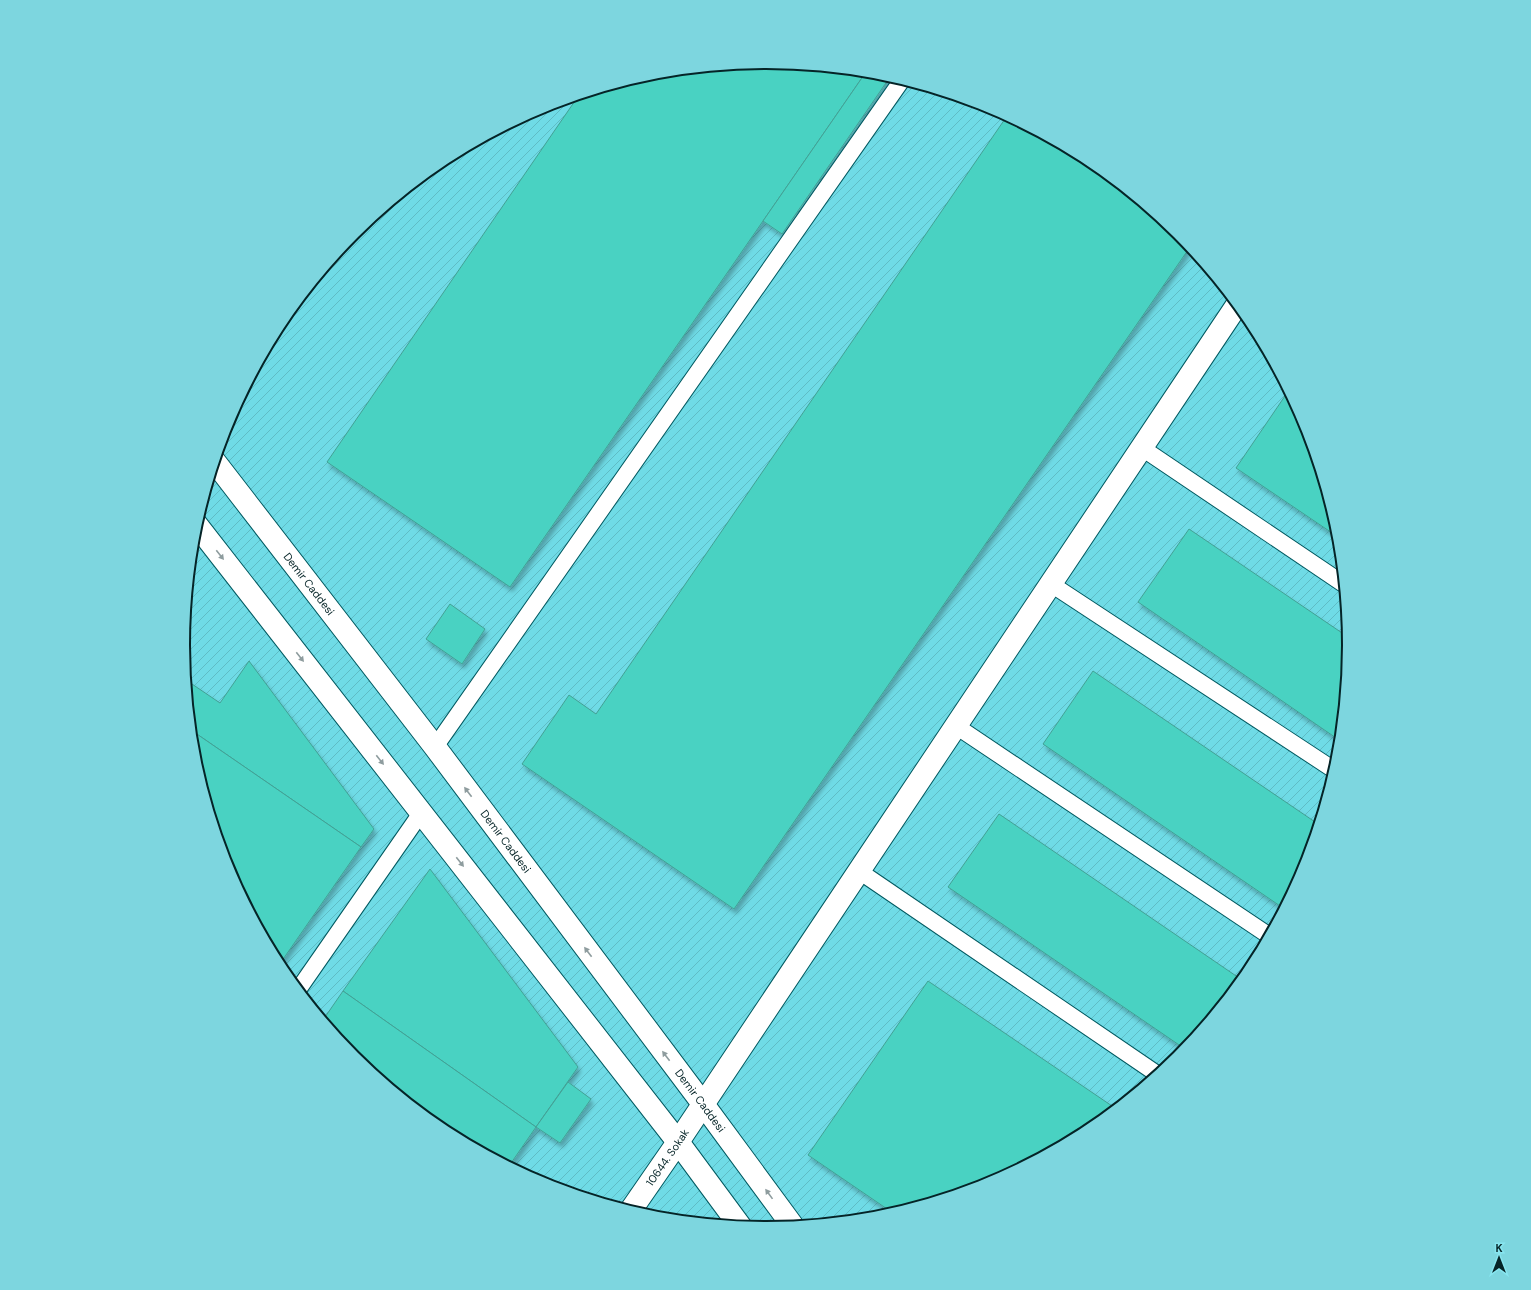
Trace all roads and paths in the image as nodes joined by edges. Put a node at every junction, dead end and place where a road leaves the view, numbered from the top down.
1 (899, 85) edge
2 (1234, 310) edge
3 (1142, 448) junction
4 (218, 466) edge
5 (201, 531) edge
6 (1338, 580) edge
7 (1051, 584) junction
8 (956, 726) junction
9 (435, 747) junction
10 (1328, 766) edge
11 (421, 813) junction
12 (859, 871) junction
13 (1264, 933) edge
14 (301, 985) edge
15 (1153, 1071) edge
16 (703, 1104) junction
17 (678, 1142) junction
18 (634, 1205) edge
19 (736, 1220) edge
20 (789, 1220) edge

1 - 9 lane
2 - 3 street, 10644. Sokak
3 - 6 lane
3 - 7 street, 10644. Sokak
4 - 9 street, Demir Caddesi
5 -> 11 street
7 - 8 street, 10644. Sokak
7 - 10 lane
8 - 12 street, 10644. Sokak
8 - 13 lane
16 -> 9 street, Demir Caddesi
11 - 14 lane
11 -> 17 street
12 - 15 lane
12 - 16 street, 10644. Sokak
16 - 17 street, 10644. Sokak
20 -> 16 street, Demir Caddesi
17 - 18 street, 10644. Sokak
17 - 19 street

